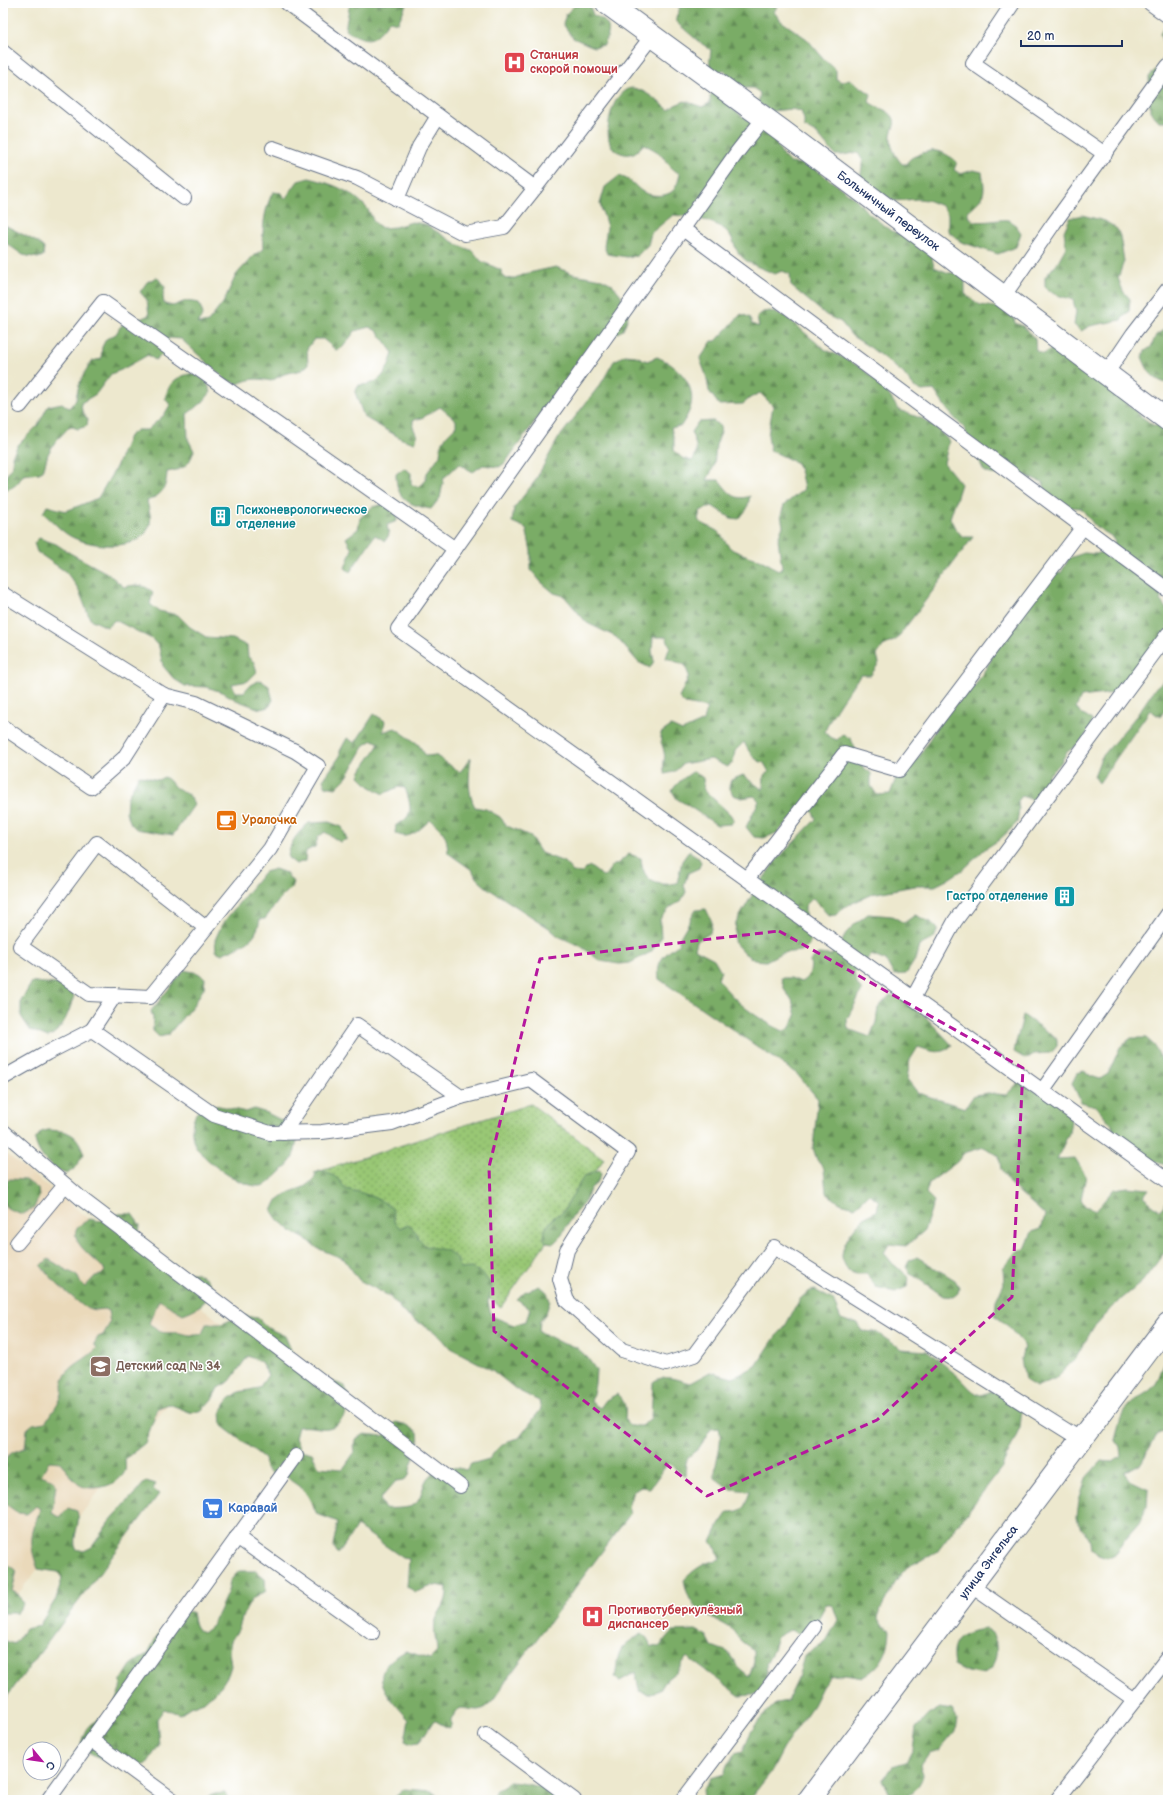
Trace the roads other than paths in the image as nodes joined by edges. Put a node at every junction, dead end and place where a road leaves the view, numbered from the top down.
1 (287, 3) edge
2 (607, 3) edge
3 (1014, 3) edge
4 (1150, 3) edge
5 (1168, 16) edge
6 (652, 36) junction
7 (3, 52) edge
8 (1168, 66) edge
9 (438, 116) junction
10 (764, 118) junction
11 (273, 148) dead end
12 (1105, 154) junction
13 (535, 188) junction
14 (184, 198) dead end
15 (398, 199) junction
16 (683, 229) junction
17 (1168, 289) edge
18 (1003, 297) junction
19 (1106, 374) junction
20 (20, 406) dead end
21 (1168, 420) edge
22 (1083, 527) junction
23 (455, 550) junction
24 (1168, 590) edge
25 (3, 594) edge
26 (1168, 634) edge
27 (164, 695) junction
28 (3, 727) edge
29 (747, 879) junction
30 (1168, 914) edge
31 (206, 928) junction
32 (115, 995) junction
33 (913, 998) junction
34 (92, 1030) junction
35 (3, 1078) edge
36 (1042, 1091) junction
37 (461, 1097) junction
38 (3, 1131) edge
39 (283, 1133) junction
40 (1168, 1181) edge
41 (65, 1185) junction
42 (17, 1243) dead end
43 (1168, 1324) edge
44 (1080, 1439) junction
45 (296, 1456) dead end
46 (460, 1486) dead end
47 (237, 1537) junction
48 (970, 1585) junction
49 (814, 1627) dead end
50 (372, 1632) dead end
51 (1168, 1657) edge
52 (1135, 1700) junction
53 (486, 1735) dead end
54 (91, 1740) junction
55 (48, 1800) edge
56 (173, 1800) edge
57 (574, 1800) edge
58 (683, 1800) edge
59 (809, 1800) edge
60 (1057, 1800) edge

1 - 9 lane
2 - 6 street, Больничный переулок
3 - 12 lane
4 - 5 lane
6 - 10 street, Больничный переулок
6 - 13 lane
7 - 14 lane
8 - 12 lane
9 - 13 lane
9 - 15 lane
10 - 16 lane
10 - 18 street, Больничный переулок
11 - 15 lane
12 - 18 lane
13 - 15 lane
16 - 22 lane
16 - 23 lane
17 - 19 lane
18 - 19 street, Больничный переулок
19 - 21 street, Больничный переулок
20 - 23 lane
22 - 24 lane
22 - 29 lane
23 - 29 lane
25 - 27 lane
26 - 33 lane
27 - 28 lane
27 - 31 lane
29 - 33 lane
30 - 36 lane
31 - 32 lane
31 - 32 lane
32 - 34 lane
33 - 36 lane
34 - 35 lane
34 - 39 lane
36 - 40 lane
37 - 39 lane
37 - 39 lane
37 - 44 lane
38 - 41 lane
41 - 42 lane
41 - 46 lane
43 - 44 street, улица Энгельса
44 - 48 street, улица Энгельса
45 - 47 lane
47 - 50 lane
47 - 54 lane
48 - 52 lane
48 - 59 street, улица Энгельса
49 - 58 lane
51 - 52 lane
52 - 60 lane
53 - 57 lane
54 - 55 lane
54 - 56 lane

